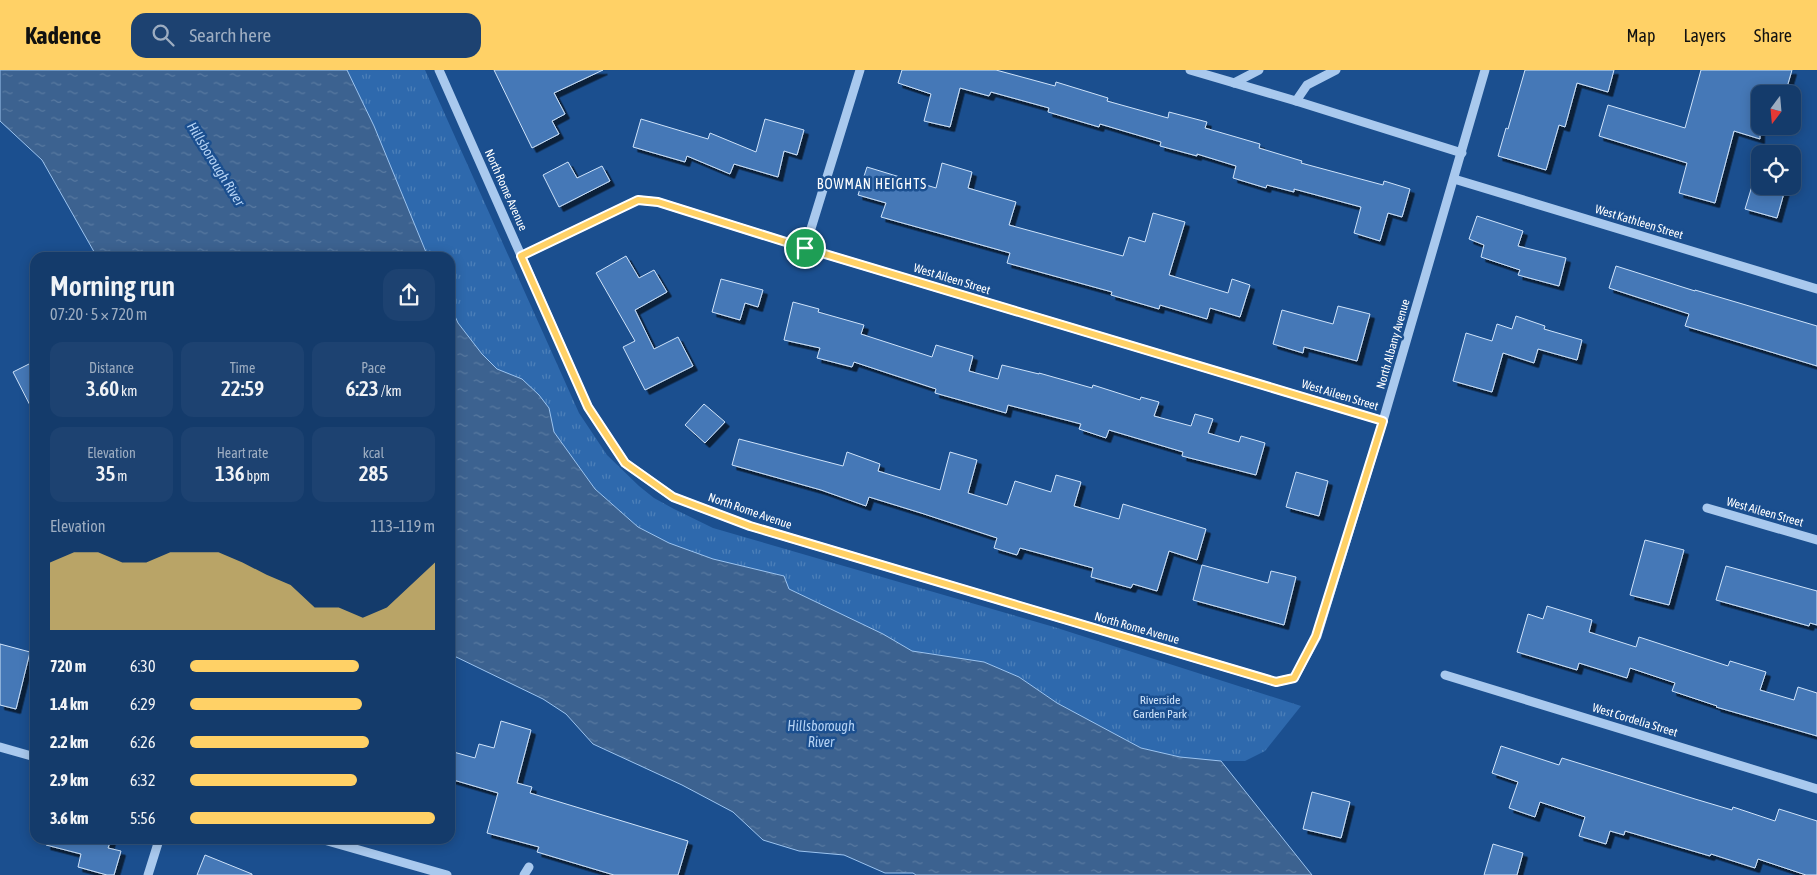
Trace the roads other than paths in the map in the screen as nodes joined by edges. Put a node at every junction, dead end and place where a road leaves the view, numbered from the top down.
1 (439, 70) edge
2 (860, 70) edge
3 (1190, 70) edge
4 (1259, 70) edge
5 (1336, 70) edge
6 (1485, 70) edge
7 (1234, 83) junction
8 (1296, 101) junction
9 (1462, 153) junction
10 (1454, 179) junction
11 (805, 248) junction
12 (521, 256) junction
13 (1817, 289) edge
14 (1383, 421) junction
15 (1707, 508) dead end
16 (1817, 540) edge
17 (1445, 674) dead end
18 (1294, 678) joint
19 (0, 747) edge
20 (30, 756) edge
21 (1817, 789) edge
22 (158, 844) edge
23 (338, 844) edge
24 (529, 867) dead end
25 (148, 875) edge
26 (448, 875) edge
27 (524, 875) edge

1 - 12 street, North Rome Avenue
2 - 11 street
3 - 7 street
4 - 7 street
5 - 8 street
6 - 9 street, North Albany Avenue
7 - 8 street
8 - 9 street
9 - 10 street, North Albany Avenue
10 - 13 street, West Kathleen Street
10 - 14 street, North Albany Avenue
11 - 12 street, West Aileen Street
11 - 14 street, West Aileen Street
12 - 18 street, North Rome Avenue
14 - 18 street, North Albany Avenue
15 - 16 street, West Aileen Street
17 - 21 street, West Cordelia Street
19 - 20 street
22 - 25 street
23 - 26 street
24 - 27 street

